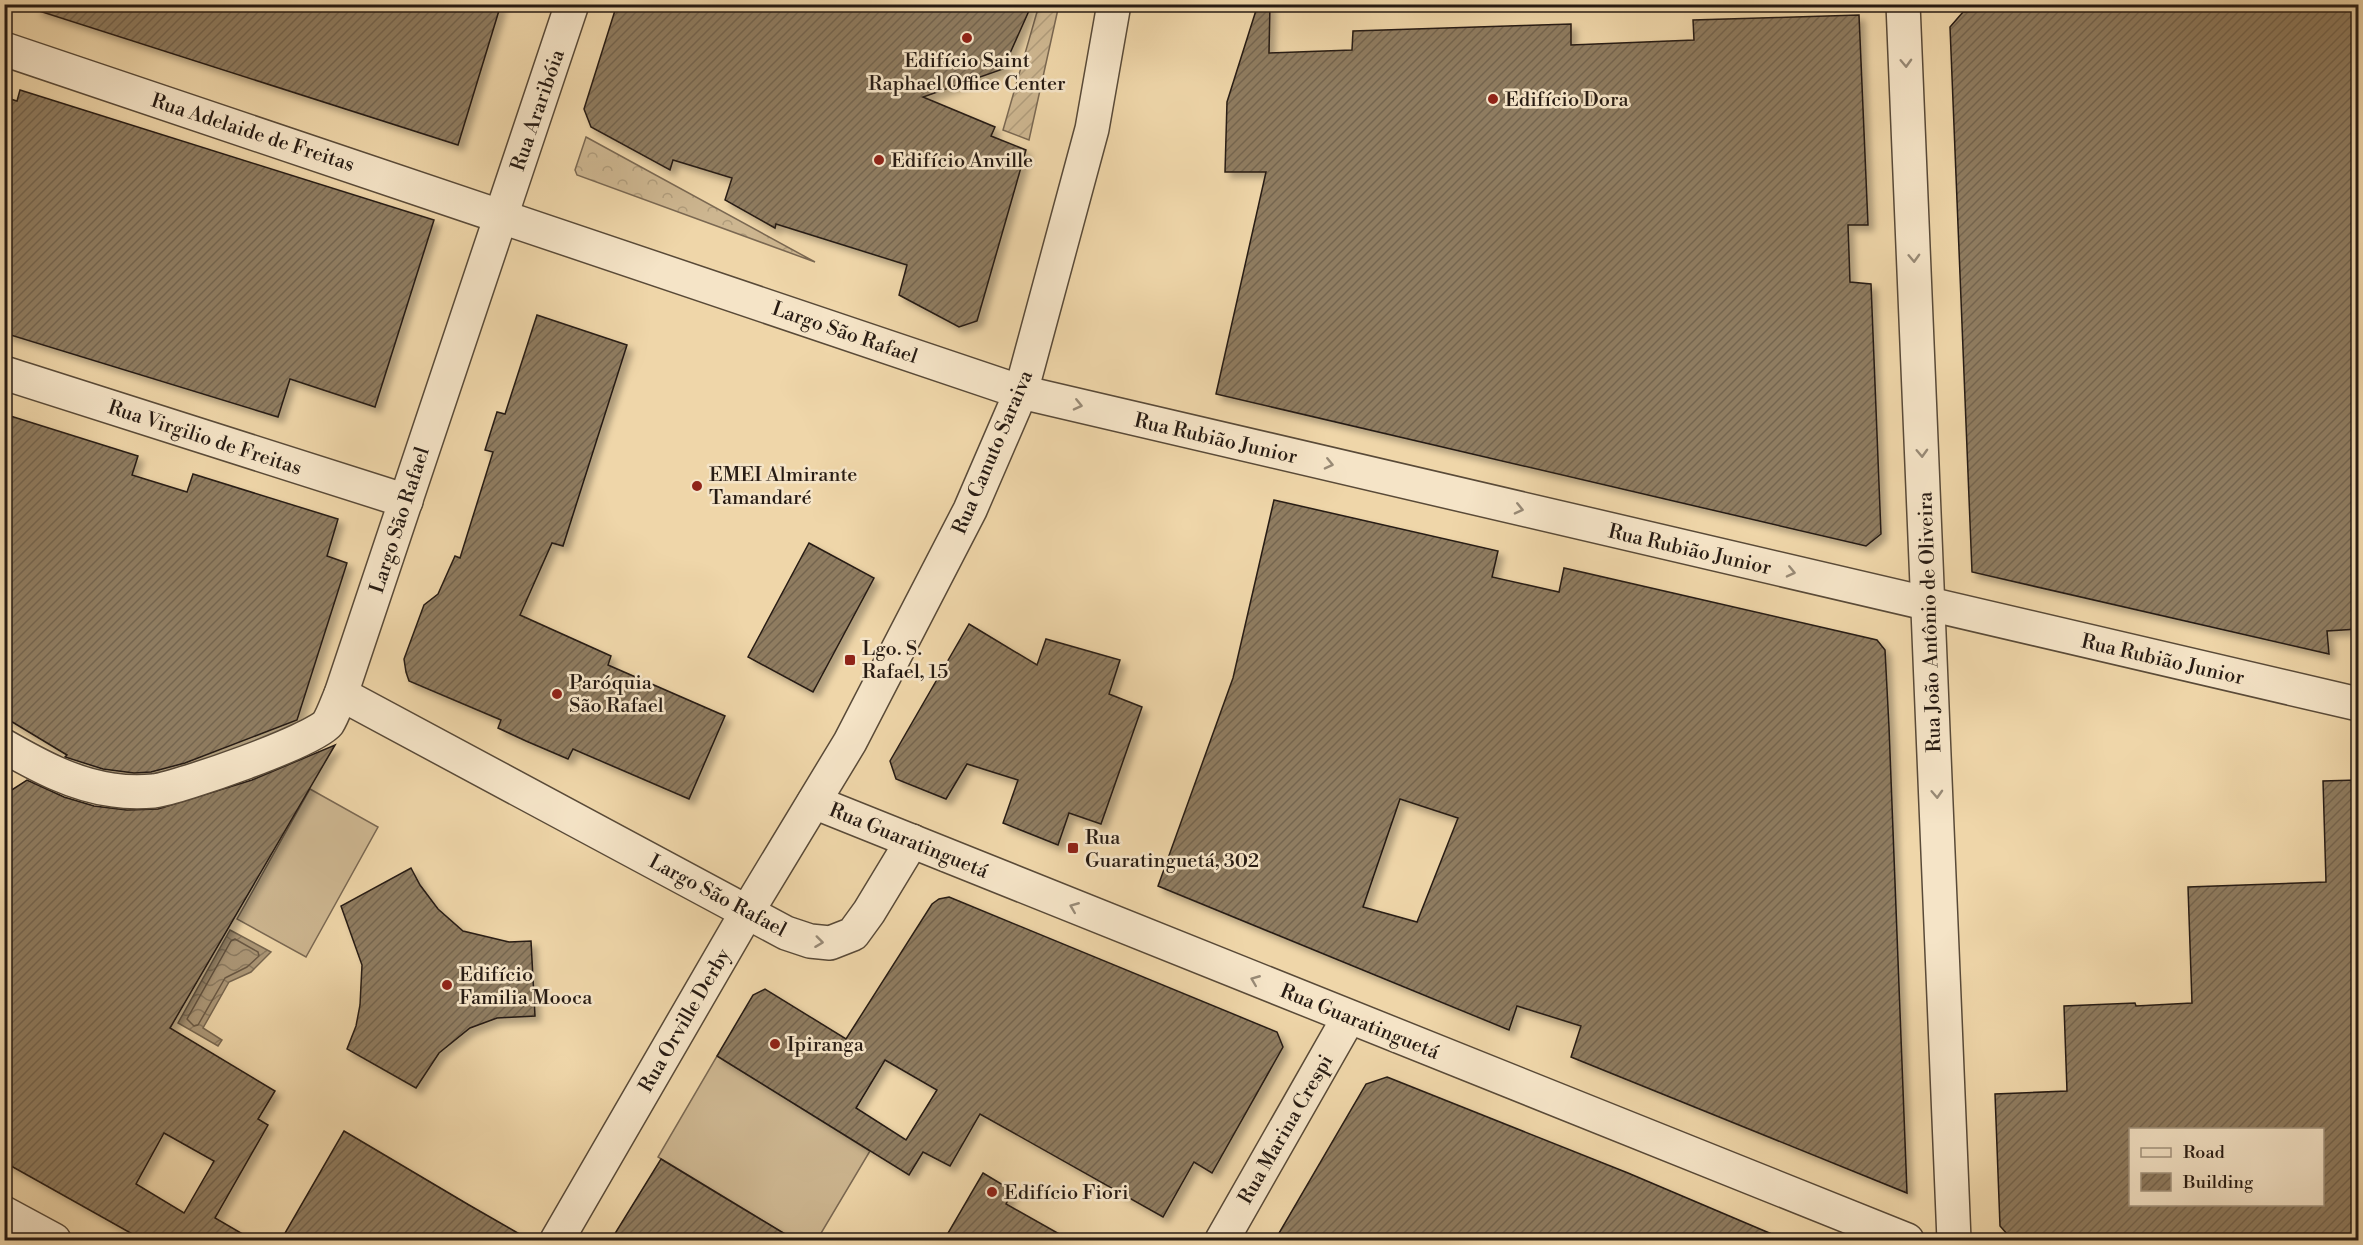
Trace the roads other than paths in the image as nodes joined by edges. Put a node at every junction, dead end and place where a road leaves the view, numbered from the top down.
1 (572, 4) edge
2 (1114, 4) edge
3 (1904, 4) edge
4 (4, 49) edge
5 (501, 215) junction
6 (4, 373) edge
7 (1021, 392) junction
8 (406, 501) junction
9 (1928, 604) junction
10 (340, 694) junction
11 (2358, 704) edge
12 (7, 753) edge
13 (814, 802) junction
14 (912, 841) junction
15 (747, 912) junction
16 (1349, 1017) junction
17 (4, 1213) edge
18 (54, 1240) edge
19 (557, 1240) edge
20 (1222, 1240) edge
21 (1907, 1240) edge
22 (1953, 1240) edge

1 - 5 street, Rua Araribóia
2 - 7 street, Rua Canuto Saraiva
3 -> 9 street, Rua João Antônio de Oliveira
4 - 5 street, Rua Adelaide de Freitas
5 - 7 street, Largo São Rafael
5 - 8 street, Largo São Rafael
6 - 8 street, Rua Virgilio de Freitas
7 -> 9 street, Rua Rubião Junior
7 - 13 street, Rua Canuto Saraiva
8 - 10 street, Largo São Rafael
9 - 11 street, Rua Rubião Junior
9 -> 22 street, Rua João Antônio de Oliveira
10 - 12 street
10 - 15 street, Largo São Rafael
13 - 14 street, Rua Guaratinguetá
13 - 15 street, Rua Orville Derby
15 -> 14 street, Largo São Rafael
16 -> 14 street, Rua Guaratinguetá
15 - 19 street, Rua Orville Derby
16 - 20 street, Rua Marina Crespi
16 - 21 street, Rua Guaratinguetá
17 - 18 street

